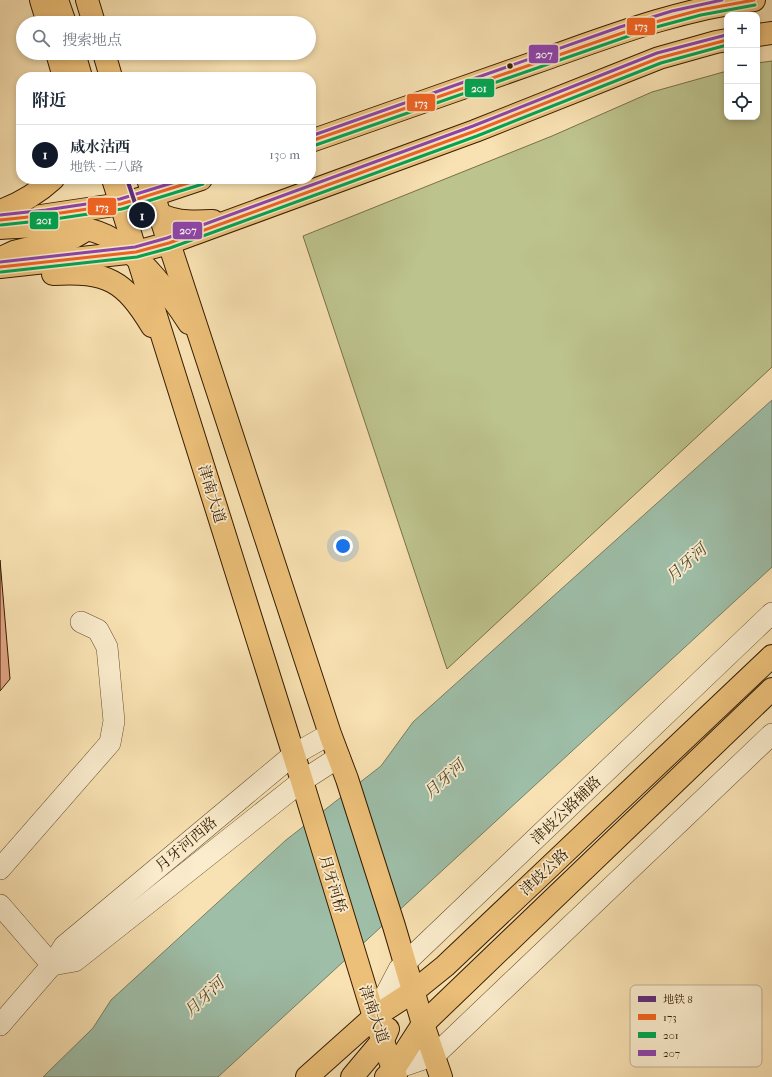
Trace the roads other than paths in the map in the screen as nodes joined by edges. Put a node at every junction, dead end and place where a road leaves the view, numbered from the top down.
1 (41, 0) edge
2 (57, 0) edge
3 (87, 0) edge
4 (754, 0) edge
5 (46, 16) edge
6 (63, 16) edge
7 (92, 16) edge
8 (772, 33) edge
9 (760, 35) edge
10 (724, 41) edge
11 (59, 60) edge
12 (76, 60) edge
13 (106, 60) edge
14 (63, 72) edge
15 (80, 72) edge
16 (110, 72) edge
17 (316, 139) edge
18 (48, 184) edge
19 (174, 184) edge
20 (130, 192) edge
21 (0, 211) edge
22 (255, 212) junction
23 (0, 220) edge
24 (0, 228) edge
25 (87, 230) junction
26 (170, 243) junction
27 (135, 256) junction
28 (0, 258) edge
29 (0, 267) edge
30 (0, 276) edge
31 (204, 348) junction
32 (170, 359) junction
33 (772, 613) edge
34 (81, 622) dead end
35 (772, 656) edge
36 (772, 690) edge
37 (330, 734) junction
38 (772, 734) edge
39 (293, 755) junction
40 (339, 757) junction
41 (302, 781) junction
42 (310, 809) joint
43 (0, 869) edge
44 (0, 905) edge
45 (356, 958) joint
46 (52, 966) junction
47 (402, 966) junction
48 (407, 995) junction
49 (374, 1017) junction
50 (423, 1024) junction
51 (0, 1025) edge
52 (383, 1040) junction
53 (435, 1055) junction
54 (392, 1074) edge
55 (307, 1077) edge
56 (352, 1077) edge
57 (441, 1077) edge

1 - 5 main road
2 - 6 main road
3 - 7 main road
4 - 17 main road
8 - 9 main road
10 - 22 main road
11 - 14 main road
12 - 15 main road
13 - 16 main road
18 - 21 main road
19 - 20 main road
20 - 22 main road
20 - 23 main road
20 - 25 main road
20 - 26 main road
20 - 27 main road, 津南大道
22 - 26 main road
24 - 25 main road
25 - 27 main road
25 - 28 main road
26 - 27 main road
26 - 31 main road
27 - 29 main road
27 - 31 main road
27 - 32 main road, 津南大道
30 - 32 main road
31 - 37 main road
32 - 39 main road, 津南大道
33 - 47 street, 津歧公路辅路
34 - 43 street
35 - 48 main road, 津歧公路
36 - 50 main road, 津歧公路
37 - 39 street, 月牙河西路
37 - 40 main road
38 - 53 street
39 - 41 main road, 津南大道
39 - 46 street, 月牙河西路
40 - 41 street, 月牙河西路
40 - 47 main road
41 - 42 main road, 津南大道
41 - 46 street, 月牙河西路
42 - 45 main road, 月牙河桥
44 - 46 street
45 - 49 main road, 津南大道
46 - 51 street, 月牙河西路
47 - 48 main road
47 - 49 street, 津歧公路辅路
48 - 49 main road, 津歧公路
48 - 50 main road
48 - 52 main road
49 - 52 main road, 津南大道
49 - 55 main road, 津歧公路
50 - 53 main road
50 - 54 main road, 津歧公路
52 - 54 main road, 津南大道
52 - 56 main road
53 - 54 street
53 - 57 main road

